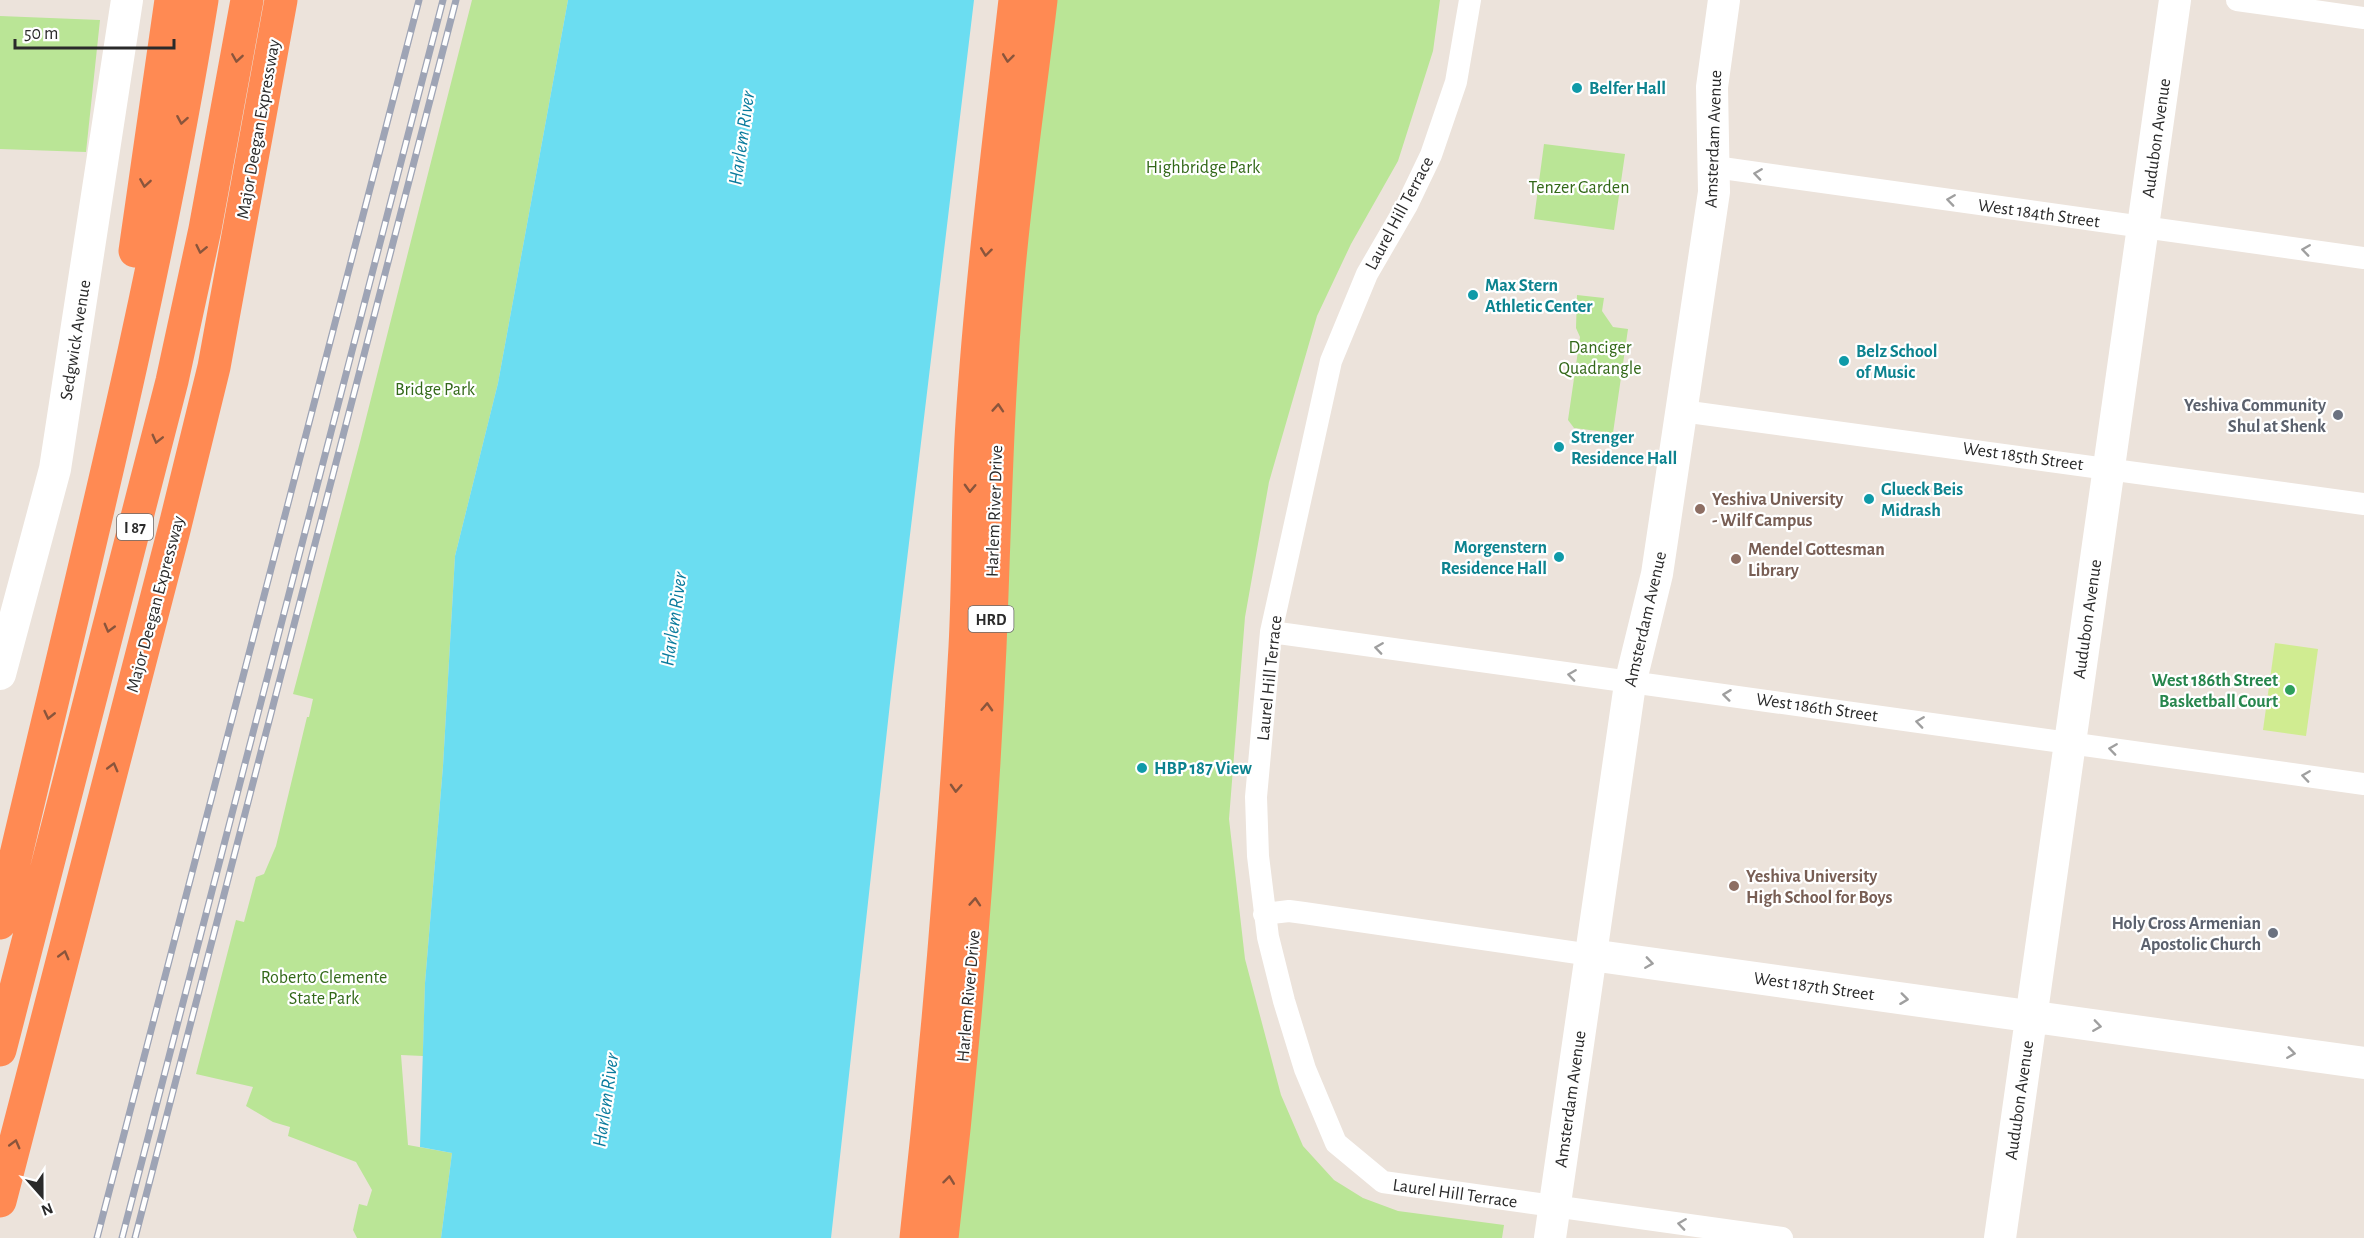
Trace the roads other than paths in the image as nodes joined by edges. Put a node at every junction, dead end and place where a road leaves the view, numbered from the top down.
1 (127, 0) edge
2 (171, 0) edge
3 (202, 0) edge
4 (247, 0) edge
5 (281, 0) edge
6 (304, 0) edge
7 (1015, 0) edge
8 (1041, 0) edge
9 (1470, 0) edge
10 (1724, 0) edge
11 (2175, 0) edge
12 (2237, 0) edge
13 (2364, 18) edge
14 (1715, 167) junction
15 (2143, 227) junction
16 (2364, 258) edge
17 (214, 367) junction
18 (1682, 411) junction
19 (2109, 468) junction
20 (2364, 504) edge
21 (1271, 632) junction
22 (63, 658) junction
23 (0, 674) edge
24 (1630, 684) junction
25 (2069, 743) junction
26 (2364, 784) edge
27 (1264, 914) junction
28 (0, 923) edge
29 (1591, 955) junction
30 (2031, 1017) junction
31 (0, 1050) edge
32 (2364, 1063) edge
33 (0, 1201) edge
34 (1555, 1207) junction
35 (916, 1238) edge
36 (942, 1238) edge
37 (1550, 1238) edge
38 (1782, 1238) edge
39 (2000, 1238) edge

1 - 23 street, Sedgwick Avenue
2 -> 22 highway
3 -> 22 highway
4 -> 31 highway, Major Deegan Expressway / I 87
5 - 17 highway, Major Deegan Expressway / I 87
6 - 17 highway
7 -> 35 highway, Harlem River Drive / HRD
36 -> 8 highway, Harlem River Drive / HRD
9 - 21 street, Laurel Hill Terrace
10 - 14 street, Amsterdam Avenue
11 - 15 street, Audubon Avenue
12 - 13 street
15 -> 14 street, West 184th Street
14 - 18 street, Amsterdam Avenue
16 -> 15 street, West 184th Street
15 - 19 street, Audubon Avenue
33 -> 17 highway, Major Deegan Expressway / I 87
18 - 19 street, West 185th Street
18 - 24 street, Amsterdam Avenue
19 - 20 street, West 185th Street
19 - 25 street, Audubon Avenue
24 -> 21 street, West 186th Street
21 - 27 street, Laurel Hill Terrace
22 -> 28 highway
25 -> 24 street, West 186th Street
24 - 29 street, Amsterdam Avenue
26 -> 25 street, West 186th Street
25 - 30 street, Audubon Avenue
27 - 29 street, West 187th Street
27 - 34 street, Laurel Hill Terrace
29 -> 30 street, West 187th Street
29 - 34 street, Amsterdam Avenue
30 -> 32 street, West 187th Street
30 - 39 street, Audubon Avenue
34 - 37 street, Amsterdam Avenue
38 -> 34 street, Laurel Hill Terrace

